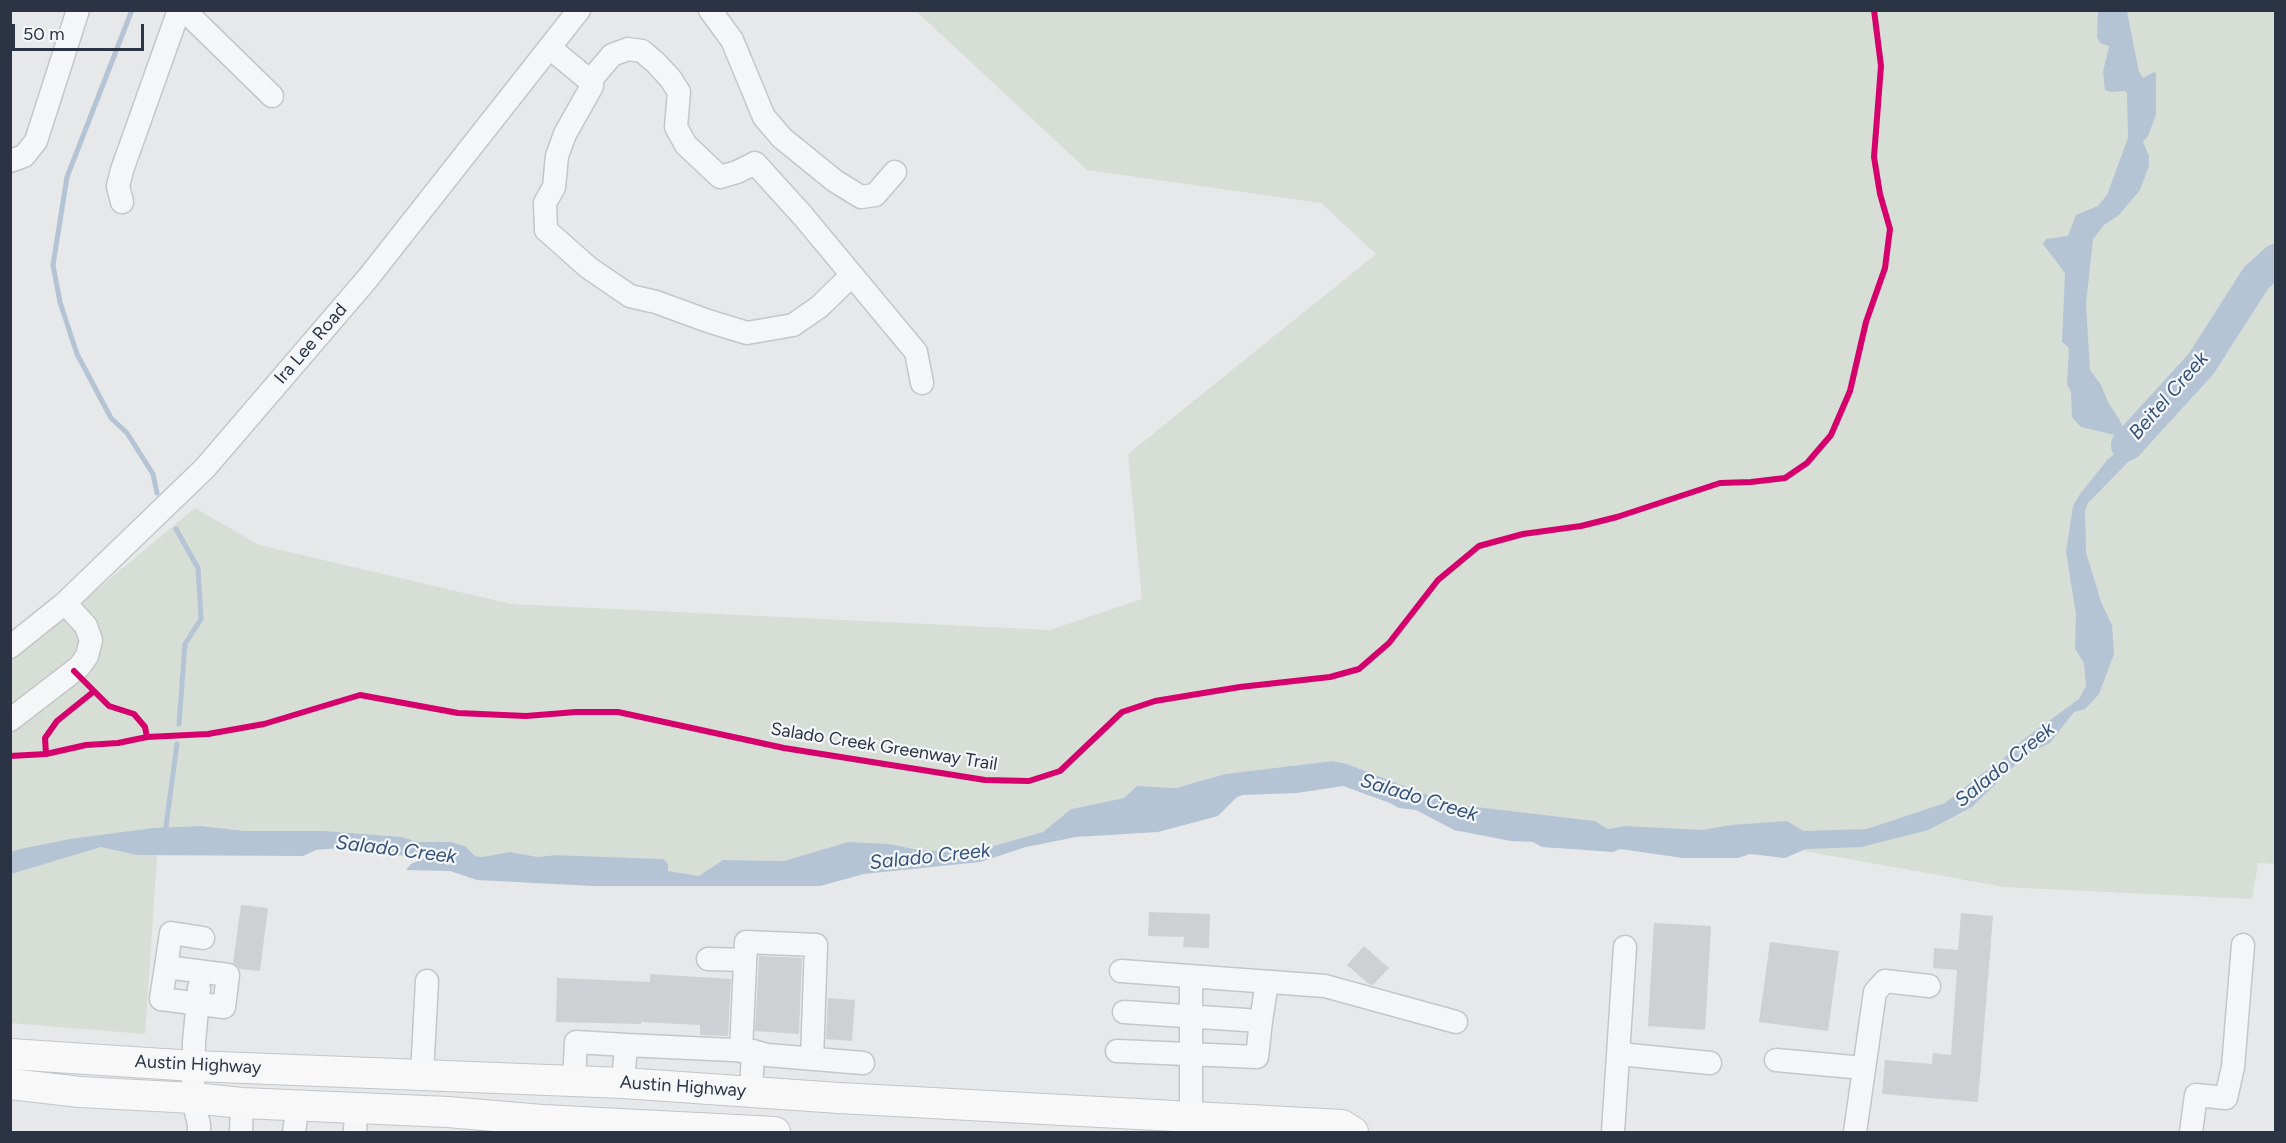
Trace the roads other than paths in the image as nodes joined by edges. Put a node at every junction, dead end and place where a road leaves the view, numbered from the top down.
1 (78, 10) edge
2 (178, 10) edge
3 (184, 10) edge
4 (579, 10) edge
5 (711, 10) edge
6 (550, 48) junction
7 (590, 81) junction
8 (272, 96) dead end
9 (10, 161) edge
10 (895, 172) dead end
11 (122, 202) dead end
12 (852, 275) junction
13 (922, 383) dead end
14 (65, 603) junction
15 (10, 648) edge
16 (10, 720) edge
17 (203, 938) dead end
18 (2243, 945) dead end
19 (1625, 947) dead end
20 (708, 959) dead end
21 (745, 960) junction
22 (165, 967) junction
23 (1121, 971) dead end
24 (1191, 976) junction
25 (427, 981) dead end
26 (1267, 982) junction
27 (1929, 986) dead end
28 (198, 1004) junction
29 (1124, 1012) dead end
30 (1191, 1015) junction
31 (1261, 1021) junction
32 (1456, 1022) dead end
33 (626, 1045) junction
34 (747, 1051) junction
35 (1117, 1051) dead end
36 (10, 1054) edge
37 (1191, 1054) junction
38 (1619, 1054) junction
39 (812, 1059) junction
40 (1776, 1060) dead end
41 (839, 1062) junction
42 (863, 1063) dead end
43 (1710, 1063) dead end
44 (194, 1066) junction
45 (1863, 1068) junction
46 (422, 1074) junction
47 (574, 1081) junction
48 (623, 1083) junction
49 (10, 1084) edge
50 (80, 1092) junction
51 (751, 1092) junction
52 (193, 1098) junction
53 (839, 1098) junction
54 (242, 1103) junction
55 (10, 1106) edge
56 (1191, 1117) junction
57 (296, 1119) edge
58 (355, 1121) edge
59 (447, 1122) edge
60 (1117, 1123) edge
61 (495, 1124) edge
62 (542, 1126) edge
63 (199, 1132) edge
64 (241, 1132) edge
65 (759, 1132) edge
66 (1353, 1132) edge
67 (1613, 1132) edge
68 (1856, 1132) edge
69 (2191, 1132) edge

1 - 9 street
2 - 11 street
3 - 8 street
4 - 6 street, Ira Lee Road
5 - 10 street
6 - 7 street
6 - 14 street, Ira Lee Road
7 - 12 street
7 - 12 street
12 - 13 street
14 - 15 street, Ira Lee Road
14 - 16 street
17 - 22 street
18 - 69 street
19 - 38 street
20 - 21 street
21 - 34 street
21 - 39 street
22 - 28 street
22 - 28 street
23 - 24 street
24 - 26 street
24 - 30 street
25 - 46 street
26 - 31 street
26 - 32 street
27 - 45 street
28 - 44 street
29 - 30 street
30 - 31 street
30 - 37 street
31 - 37 street
33 - 34 street
33 - 47 street
33 - 48 street
34 - 39 street
34 - 51 street
35 - 37 street
36 - 44 main road, Austin Highway
37 - 56 street
38 - 43 street
38 - 67 street
39 - 41 street
40 - 45 street
41 - 42 street
41 - 53 street
44 - 46 main road, Austin Highway
44 - 52 street
45 - 68 street
46 - 47 main road, Austin Highway
47 - 48 main road, Austin Highway
48 - 51 main road, Austin Highway
49 - 50 main road, Austin Highway
50 - 52 main road, Austin Highway
50 - 55 main road
51 - 53 main road, Austin Highway
52 - 54 main road, Austin Highway
52 - 63 street
53 - 60 main road, Austin Highway
54 - 57 main road, Austin Highway
54 - 64 street
56 - 60 main road, Austin Highway
56 - 66 main road, Austin Highway
57 - 58 main road, Austin Highway
58 - 59 main road, Austin Highway
59 - 61 main road, Austin Highway
61 - 62 main road, Austin Highway
62 - 65 main road, Austin Highway

